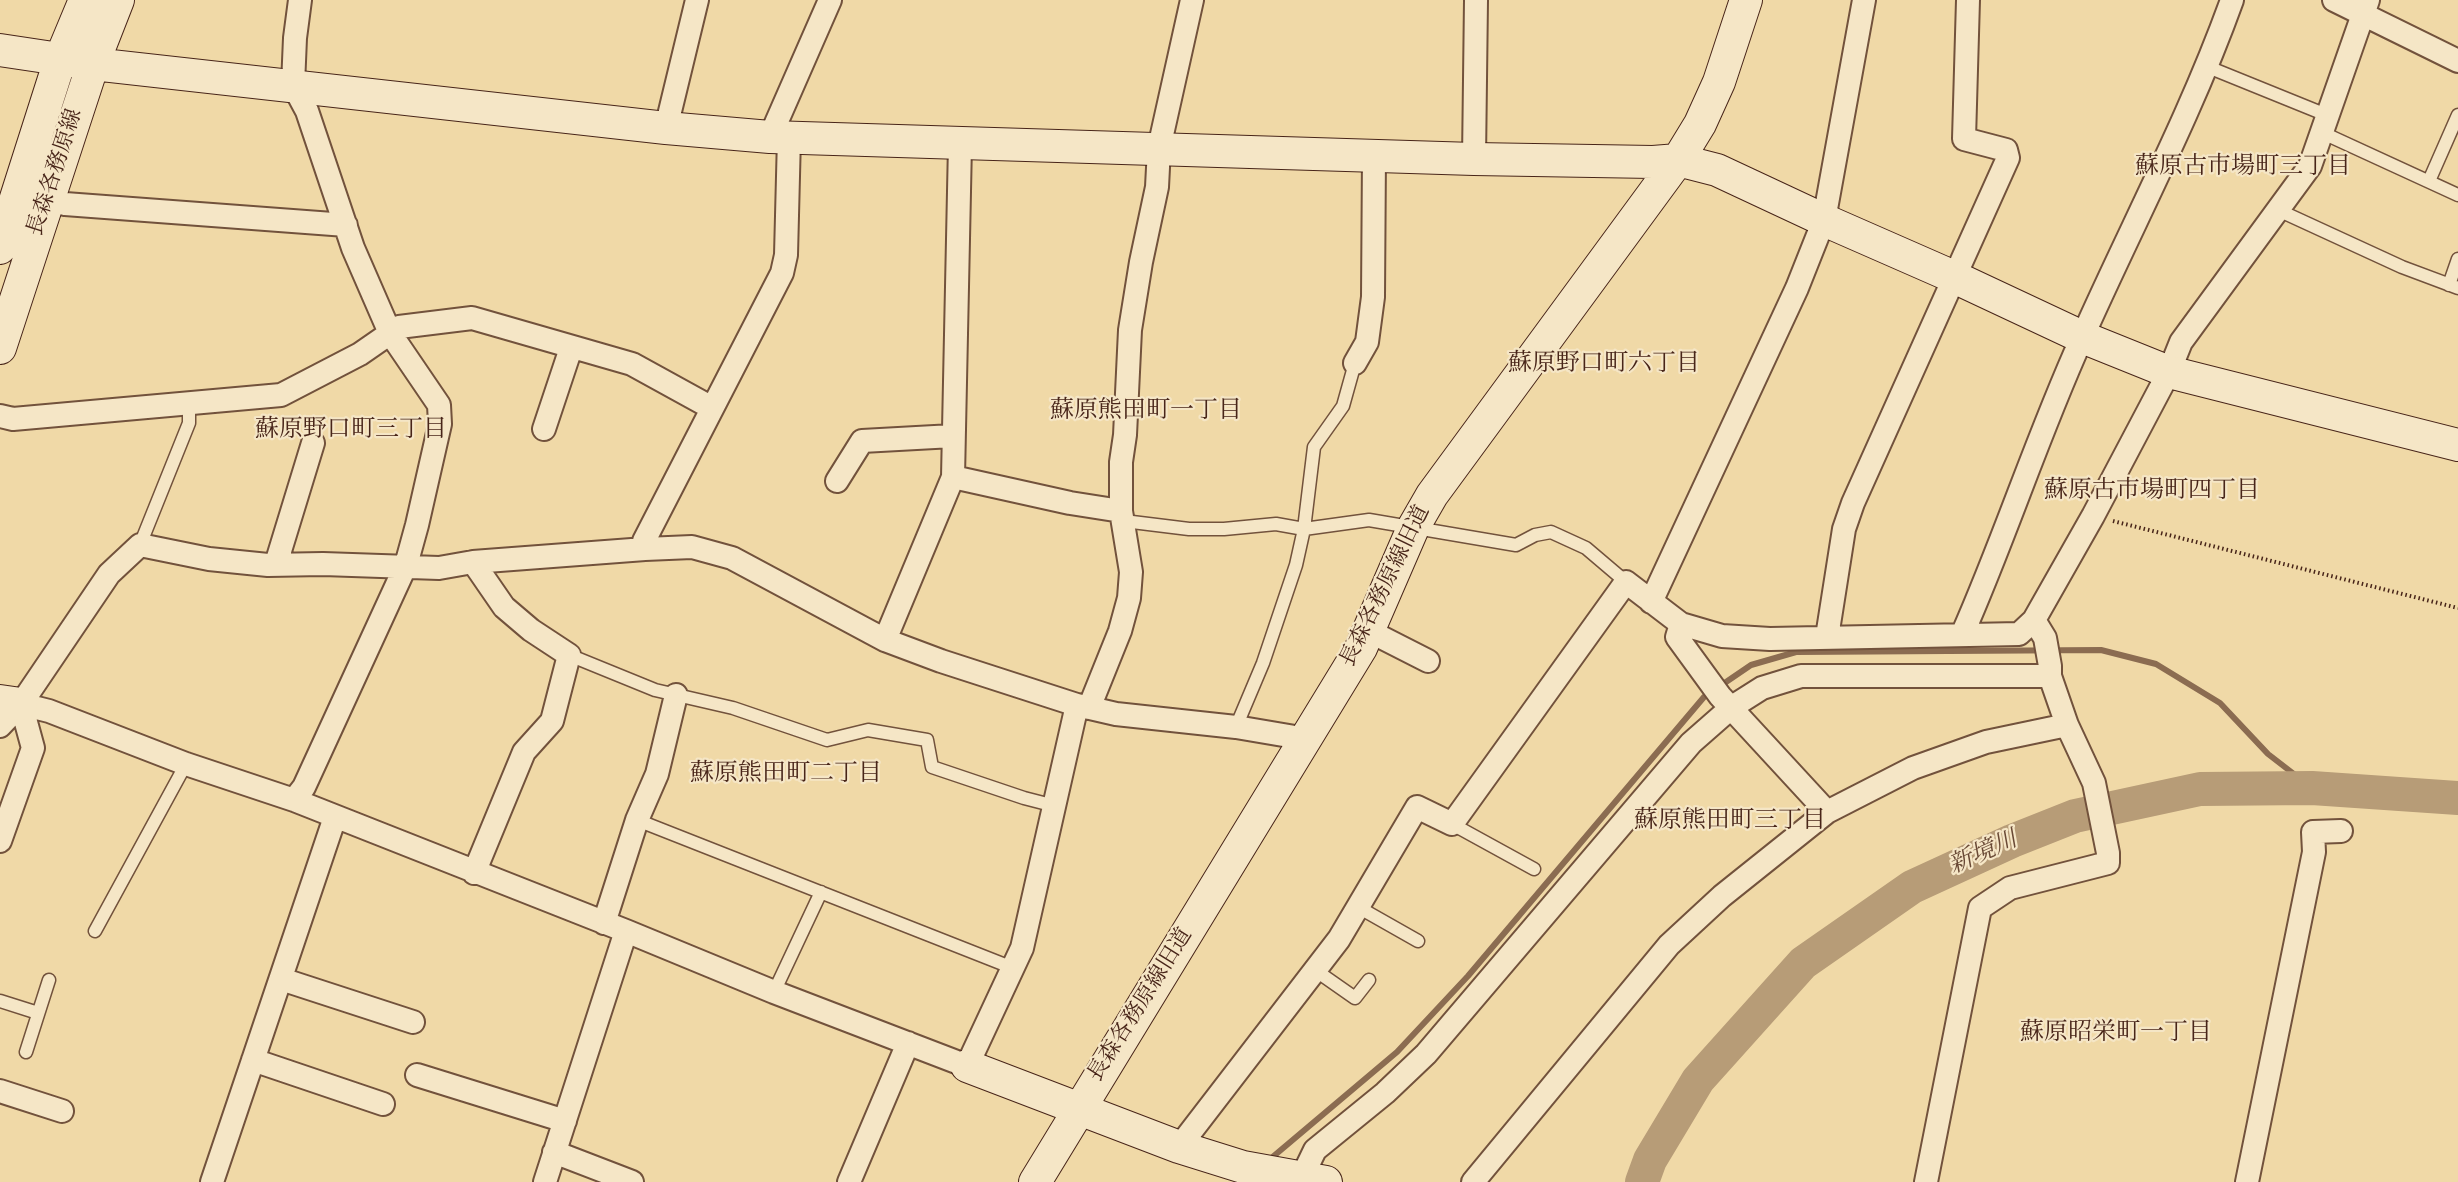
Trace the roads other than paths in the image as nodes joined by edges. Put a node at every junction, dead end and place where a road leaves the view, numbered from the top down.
1 (85, 0) edge
2 (118, 0) edge
3 (300, 0) edge
4 (697, 0) edge
5 (830, 0) edge
6 (1192, 0) edge
7 (1476, 0) edge
8 (1746, 0) edge
9 (1864, 0) edge
10 (1968, 0) edge
11 (2232, 0) edge
12 (2334, 0) edge
13 (2366, 7) edge
14 (0, 50) edge
15 (60, 60) junction
16 (2458, 61) edge
17 (93, 64) junction
18 (2208, 67) junction
19 (293, 85) junction
20 (2458, 115) edge
21 (2326, 124) junction
22 (666, 128) junction
23 (779, 137) junction
24 (960, 144) junction
25 (1159, 148) junction
26 (1374, 155) junction
27 (1474, 159) junction
28 (1678, 160) junction
29 (2428, 181) junction
30 (2458, 195) edge
31 (47, 200) junction
32 (2278, 210) junction
33 (1824, 220) junction
34 (346, 225) junction
35 (0, 248) edge
36 (2458, 259) edge
37 (1954, 277) junction
38 (2453, 286) edge
39 (390, 333) junction
40 (2082, 337) junction
41 (0, 348) edge
42 (571, 348) junction
43 (1355, 363) joint
44 (2169, 372) junction
45 (189, 402) junction
46 (712, 408) junction
47 (0, 416) edge
48 (544, 429) dead end
49 (953, 436) junction
50 (313, 443) dead end
51 (2458, 445) edge
52 (953, 477) junction
53 (837, 481) dead end
54 (1123, 516) junction
55 (1413, 528) junction
56 (1304, 529) junction
57 (140, 545) junction
58 (645, 549) junction
59 (473, 562) junction
60 (276, 564) junction
61 (406, 565) junction
62 (1626, 582) junction
63 (1651, 602) junction
64 (1681, 624) junction
65 (2039, 629) junction
66 (1369, 631) junction
67 (1962, 635) junction
68 (1827, 637) junction
69 (885, 639) junction
70 (569, 655) junction
71 (1428, 661) dead end
72 (2050, 671) junction
73 (676, 695) junction
74 (1726, 701) junction
75 (1083, 706) junction
76 (7, 710) edge
77 (2067, 725) junction
78 (1236, 727) junction
79 (1304, 744) junction
80 (186, 764) junction
81 (294, 800) junction
82 (1055, 806) junction
83 (1827, 812) junction
84 (335, 818) junction
85 (637, 820) junction
86 (1452, 824) junction
87 (2341, 831) dead end
88 (0, 841) edge
89 (1533, 869) dead end
90 (474, 873) junction
91 (821, 892) junction
92 (1358, 908) junction
93 (604, 923) junction
94 (95, 931) dead end
95 (626, 931) junction
96 (1418, 941) dead end
97 (1013, 968) junction
98 (1315, 970) junction
99 (281, 979) junction
100 (49, 980) dead end
101 (1369, 980) dead end
102 (774, 993) junction
103 (0, 1001) edge
104 (38, 1013) junction
105 (413, 1022) dead end
106 (908, 1043) junction
107 (26, 1052) dead end
108 (253, 1060) junction
109 (967, 1066) junction
110 (417, 1075) dead end
111 (0, 1091) edge
112 (383, 1104) dead end
113 (1078, 1110) junction
114 (62, 1111) dead end
115 (565, 1121) junction
116 (1179, 1147) junction
117 (554, 1152) junction
118 (1290, 1177) edge
119 (212, 1182) edge
120 (545, 1182) edge
121 (632, 1182) edge
122 (849, 1182) edge
123 (1035, 1182) edge
124 (1473, 1182) edge
125 (1926, 1182) edge
126 (2247, 1182) edge

1 - 15 street, 長森各務原線
2 - 17 street, 長森各務原線
3 - 19 street
4 - 22 street
5 - 23 street
6 - 25 street
7 - 27 street
8 - 28 street, 長森各務原線旧道
9 - 33 street
10 - 37 street
11 - 18 street
12 - 13 street
13 - 16 street
13 - 21 street
14 - 15 street
15 - 17 street
15 - 35 street, 長森各務原線
17 - 19 street
17 - 31 street, 長森各務原線
18 - 21 lane
18 - 40 street
19 - 22 street
19 - 34 street
20 - 29 lane
21 - 29 lane
21 - 32 street
22 - 23 street
23 - 24 street
23 - 46 street
24 - 25 street
24 - 49 street
25 - 26 street
25 - 54 street
26 - 27 street
26 - 43 street
27 - 28 street
28 - 33 street
28 - 55 street, 長森各務原線旧道
29 - 30 lane
31 - 34 street
31 - 41 street, 長森各務原線
32 - 38 lane
32 - 44 street
33 - 37 street
33 - 63 street
34 - 39 street
36 - 38 lane
37 - 40 street
37 - 68 street
39 - 42 street
39 - 45 street
39 - 61 street
40 - 44 street
40 - 67 street
42 - 46 street
42 - 48 street
43 - 56 lane
44 - 51 street
44 - 65 street
45 - 47 street
45 - 57 lane
46 - 58 street
49 - 52 street
49 - 53 street
50 - 60 street
52 - 54 street
52 - 69 street
54 - 56 lane
54 - 75 street
55 - 56 lane
55 - 62 lane
55 - 66 street, 長森各務原線旧道
56 - 78 lane
57 - 60 street
57 - 76 street
58 - 59 street
58 - 69 street
59 - 61 street
59 - 70 street
60 - 61 street
61 - 81 street
62 - 63 street
62 - 86 street
63 - 64 street
64 - 68 street
64 - 74 street
65 - 67 street
65 - 72 street
66 - 71 street
66 - 79 street, 長森各務原線旧道
67 - 68 street
69 - 75 street
70 - 73 lane
70 - 90 street
72 - 74 street
72 - 77 street
73 - 82 lane
73 - 85 street
74 - 83 street
74 - 118 street
75 - 78 street
75 - 82 street
76 - 80 street
76 - 88 street
77 - 83 street
77 - 125 street
78 - 79 street
79 - 113 street, 長森各務原線旧道
80 - 81 street
80 - 94 lane
81 - 84 street
82 - 97 street
83 - 124 street
84 - 90 street
84 - 99 street
85 - 91 lane
85 - 93 street
86 - 89 lane
86 - 92 street
87 - 126 street
90 - 93 street
91 - 97 lane
91 - 102 lane
92 - 96 lane
92 - 98 street
93 - 95 street
95 - 102 street
95 - 115 street
97 - 109 street
98 - 101 lane
98 - 116 street
99 - 105 street
99 - 108 street
100 - 104 lane
102 - 106 street
103 - 104 lane
104 - 107 lane
106 - 109 street
106 - 122 street
108 - 112 street
108 - 119 street
109 - 113 street
110 - 115 street
111 - 114 street
113 - 116 street
113 - 123 street, 長森各務原線旧道
115 - 117 street
116 - 118 street
117 - 120 street
117 - 121 street

